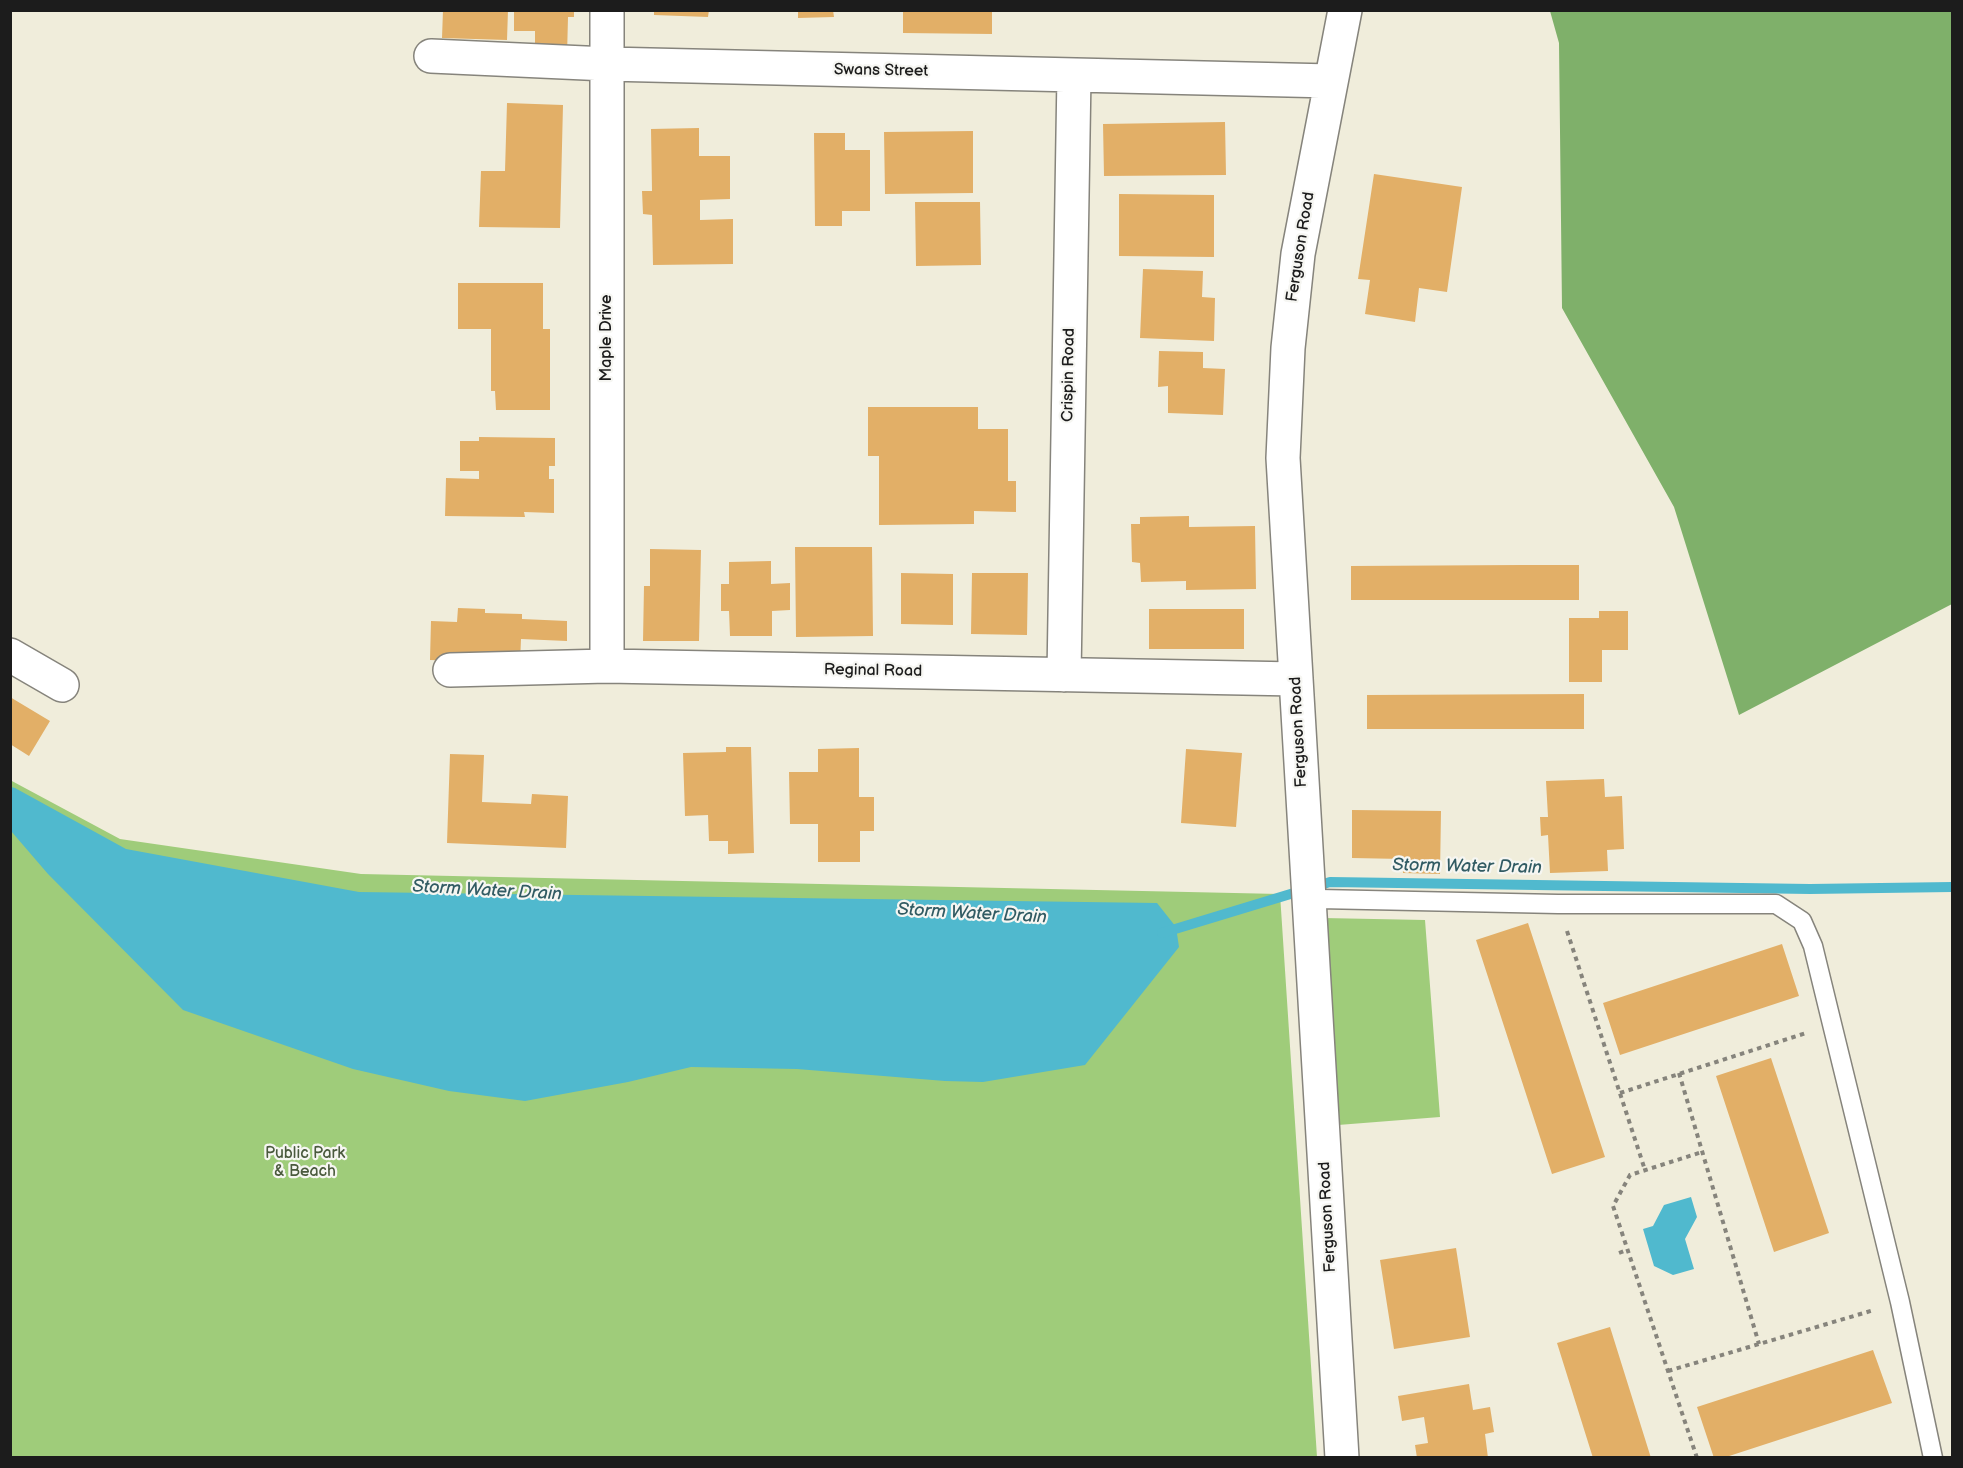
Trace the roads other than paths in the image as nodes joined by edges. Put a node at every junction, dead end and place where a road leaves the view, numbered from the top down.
1 (607, 10) edge
2 (1345, 10) edge
3 (431, 56) dead end
4 (607, 64) junction
5 (1074, 75) junction
6 (1331, 81) junction
7 (10, 655) edge
8 (607, 666) junction
9 (450, 670) dead end
10 (1064, 675) junction
11 (1296, 679) junction
12 (62, 685) dead end
13 (1310, 906) junction
14 (1342, 1458) edge
15 (1934, 1458) edge

1 - 4 street, Maple Drive
2 - 6 street, Ferguson Road
3 - 4 street, Swans Street
4 - 5 street, Swans Street
4 - 8 street, Maple Drive
5 - 6 street, Swans Street
5 - 10 street, Crispin Road
6 - 11 street, Ferguson Road
7 - 12 street
8 - 9 street, Reginal Road
8 - 10 street, Reginal Road
10 - 11 street, Reginal Road
11 - 13 street, Ferguson Road
13 - 14 street, Ferguson Road
13 - 15 lane

